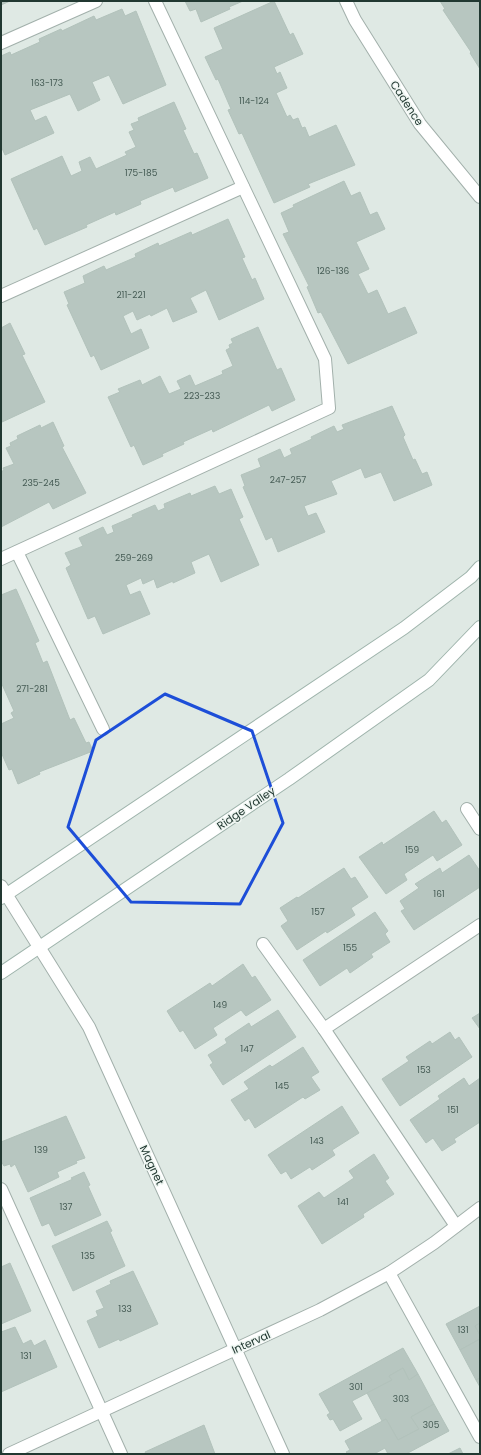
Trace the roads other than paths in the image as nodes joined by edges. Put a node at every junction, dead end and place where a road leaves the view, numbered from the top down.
1 (96, 1) edge
2 (155, 1) edge
3 (346, 1) edge
4 (1, 43) edge
5 (243, 187) junction
6 (480, 197) edge
7 (1, 296) edge
8 (17, 552) junction
9 (1, 560) edge
10 (480, 567) edge
11 (480, 628) edge
12 (102, 729) dead end
13 (467, 809) dead end
14 (480, 829) edge
15 (3, 893) edge
16 (480, 925) edge
17 (263, 944) dead end
18 (39, 948) junction
19 (1, 974) edge
20 (324, 1029) junction
21 (1, 1189) edge
22 (480, 1208) edge
23 (456, 1226) junction
24 (389, 1273) junction
25 (236, 1349) junction
26 (102, 1411) junction
27 (480, 1437) edge
28 (10, 1454) edge
29 (121, 1454) edge
30 (283, 1454) edge

1 - 4 street
2 - 5 street
3 - 6 street, Cadence
5 - 7 street
5 - 8 street
8 - 9 street
8 - 12 street
10 - 15 street
11 - 18 street, Ridge Valley
13 - 14 street
15 - 18 street, Magnet
16 - 20 street
17 - 20 street
18 - 19 street, Ridge Valley
18 - 25 street, Magnet
20 - 23 street
21 - 26 street
22 - 23 street, Interval
23 - 24 street, Interval
24 - 25 street, Interval
24 - 27 street
25 - 26 street, Interval
25 - 30 street, Magnet
26 - 28 street, Interval
26 - 29 street

